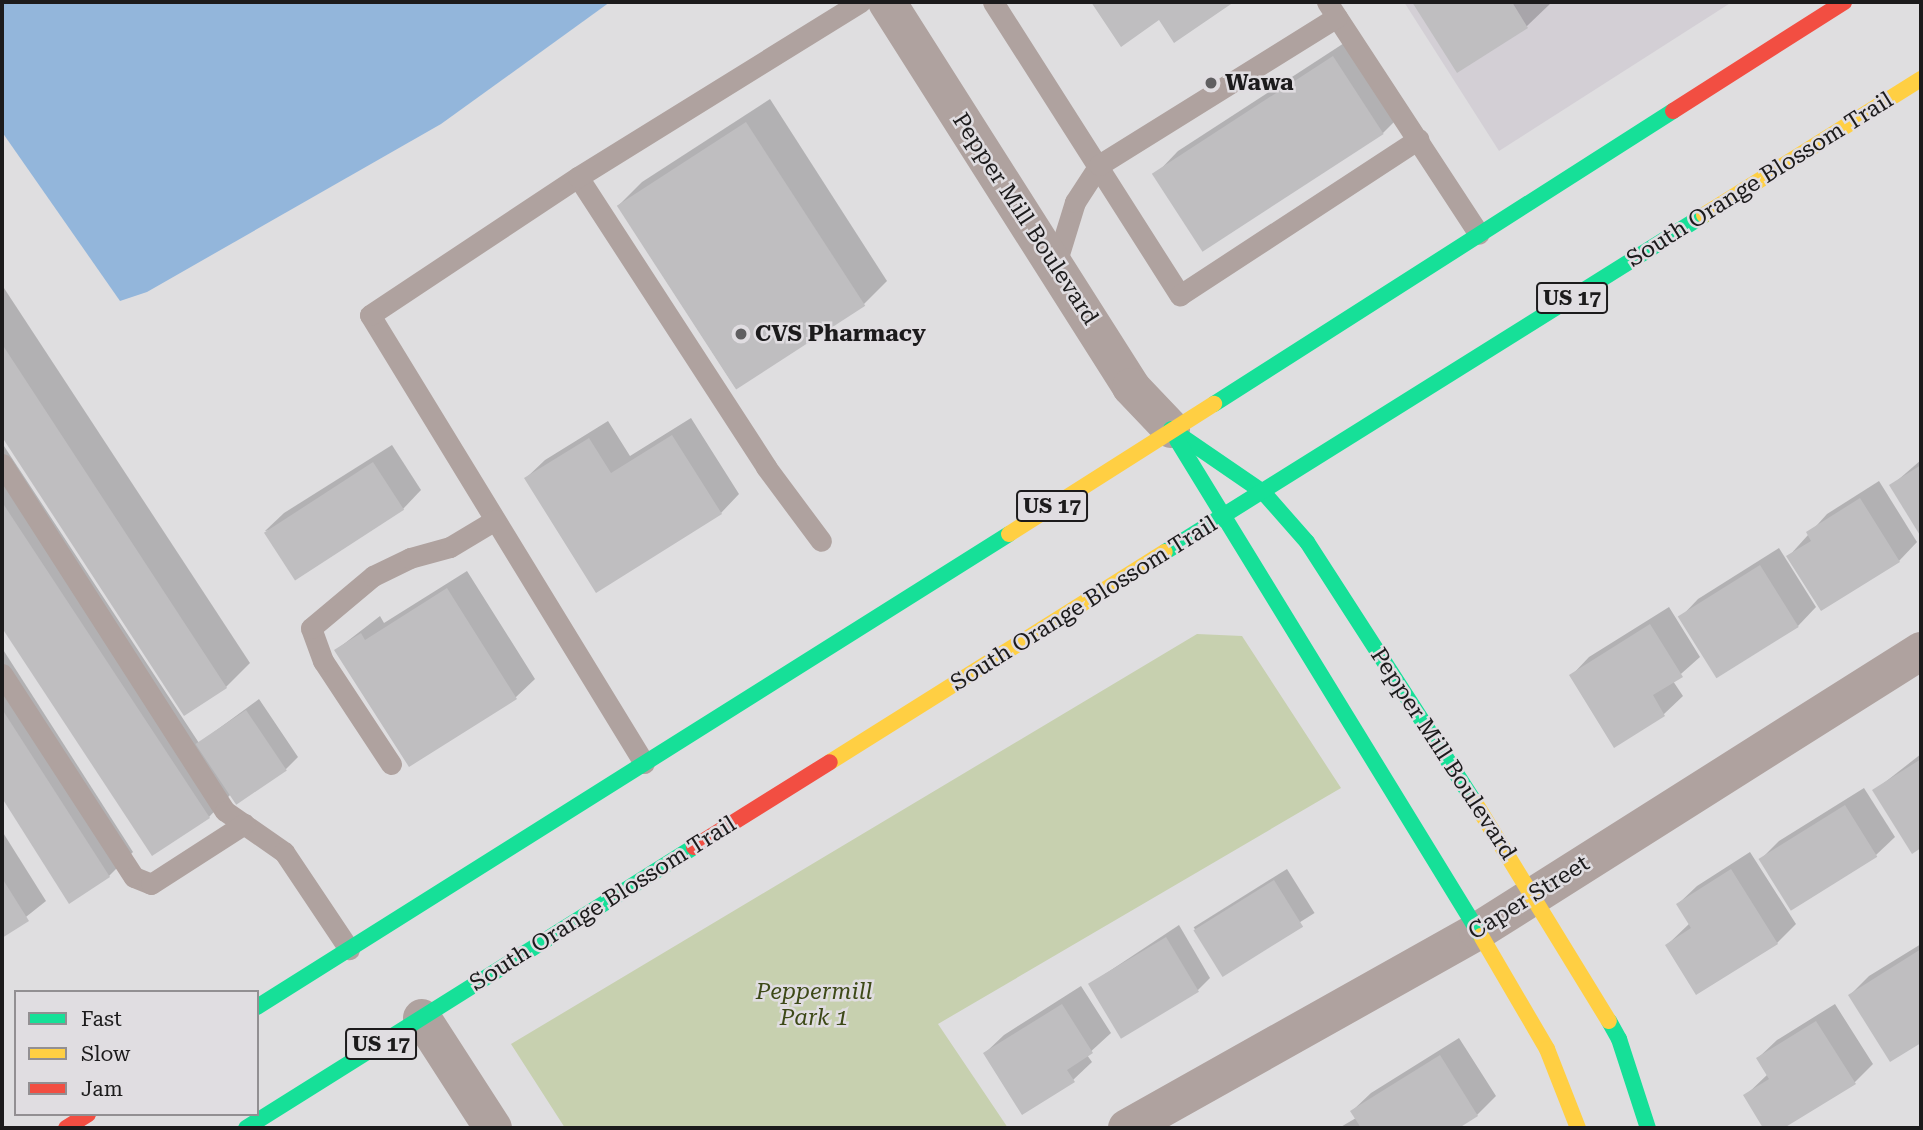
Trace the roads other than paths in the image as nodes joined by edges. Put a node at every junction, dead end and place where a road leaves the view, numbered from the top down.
1 (993, 2) edge
2 (1844, 2) edge
3 (883, 3) edge
4 (1332, 9) edge
5 (1921, 79) edge
6 (1418, 139) junction
7 (1099, 165) junction
8 (578, 177) junction
9 (1479, 233) junction
10 (1055, 267) junction
11 (1171, 429) junction
12 (2, 464) edge
13 (1262, 492) junction
14 (1223, 518) junction
15 (495, 520) junction
16 (821, 541) dead end
17 (1921, 651) edge
18 (2, 674) edge
19 (644, 763) junction
20 (391, 764) dead end
21 (244, 824) junction
22 (1535, 896) junction
23 (1478, 931) junction
24 (349, 949) junction
25 (259, 1006) edge
26 (422, 1018) junction
27 (85, 1116) edge
28 (66, 1128) edge
29 (246, 1128) edge
30 (493, 1128) edge
31 (1127, 1128) edge
32 (1578, 1128) edge
33 (1648, 1128) edge

1 - 7 lane
2 - 9 main road, US 17
3 - 8 lane
3 - 10 street, Pepper Mill Boulevard
4 - 6 lane
4 - 7 lane
5 - 13 main road, South Orange Blossom Trail / US 17
6 - 7 lane
6 - 9 lane
7 - 10 lane
8 - 15 lane
8 - 16 lane
9 - 11 main road, US 17
10 - 11 street, Pepper Mill Boulevard
11 - 13 main road, Pepper Mill Boulevard
11 - 14 main road, Pepper Mill Boulevard
11 - 19 main road, US 17
12 - 21 lane
13 - 14 main road, South Orange Blossom Trail / US 17
13 - 22 main road, Pepper Mill Boulevard
14 - 23 main road, Pepper Mill Boulevard
14 - 26 main road, South Orange Blossom Trail / US 17
15 - 19 lane
15 - 20 lane
17 - 22 street, Caper Street
18 - 21 lane
19 - 24 main road, US 17
21 - 24 lane
22 - 23 street, Caper Street
22 - 33 main road, Pepper Mill Boulevard
23 - 31 street, Caper Street
23 - 32 main road, Pepper Mill Boulevard
24 - 25 main road, US 17
26 - 29 main road, South Orange Blossom Trail / US 17
26 - 30 street
27 - 28 main road

